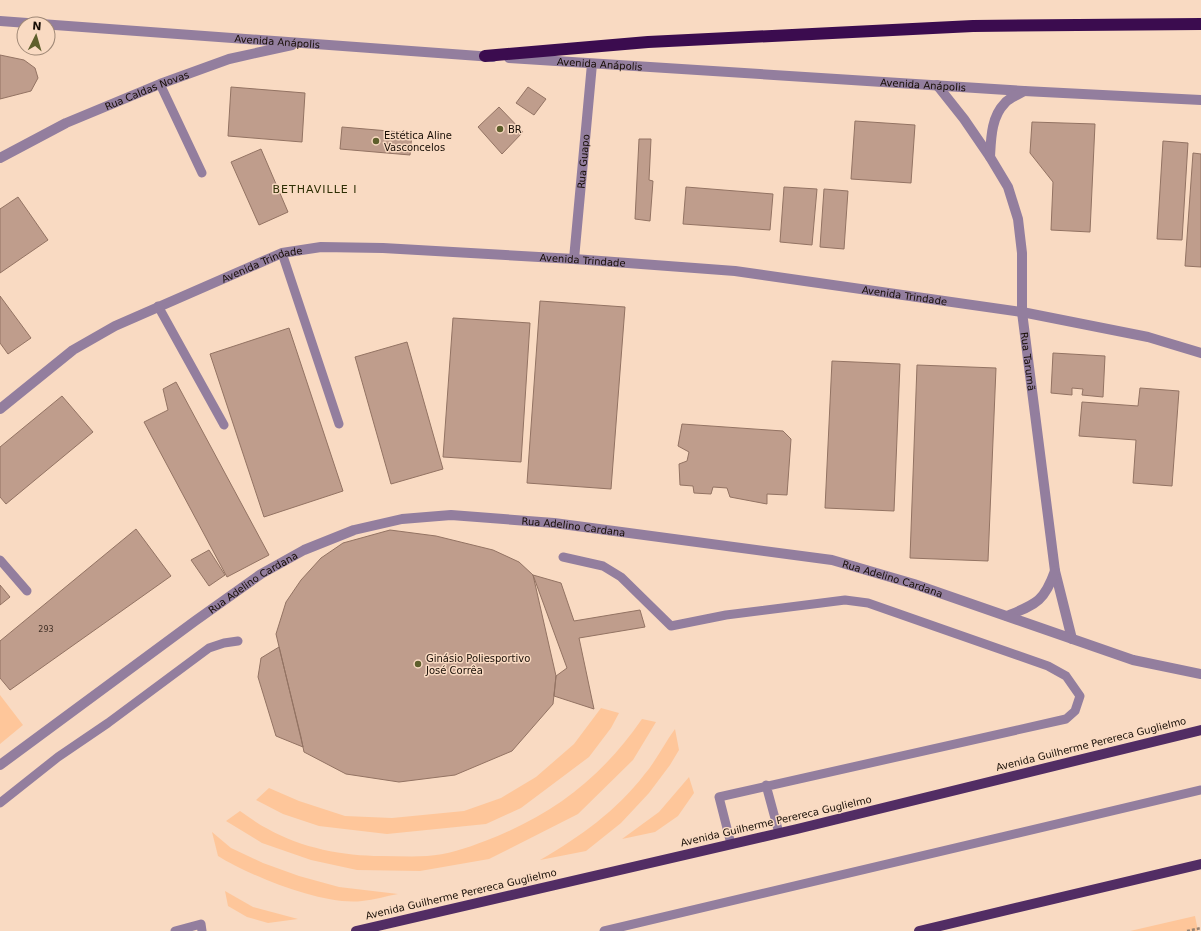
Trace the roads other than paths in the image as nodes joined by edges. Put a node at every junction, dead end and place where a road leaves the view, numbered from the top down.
1 (0, 20) edge
2 (1201, 24) edge
3 (302, 43) junction
4 (485, 56) junction
5 (592, 64) junction
6 (160, 84) junction
7 (937, 85) junction
8 (1024, 91) junction
9 (1201, 100) edge
10 (990, 157) junction
11 (0, 158) edge
12 (202, 173) dead end
13 (282, 253) junction
14 (574, 259) junction
15 (158, 306) junction
16 (1022, 312) junction
17 (1201, 353) edge
18 (0, 409) edge
19 (339, 424) dead end
20 (224, 425) dead end
21 (563, 558) dead end
22 (0, 560) edge
23 (1055, 571) junction
24 (27, 591) dead end
25 (1007, 616) junction
26 (1072, 638) junction
27 (238, 641) dead end
28 (1201, 674) edge
29 (1201, 730) edge
30 (0, 765) edge
31 (766, 785) junction
32 (1201, 790) edge
33 (0, 803) edge
34 (779, 833) junction
35 (731, 844) junction
36 (1201, 864) edge
37 (175, 931) edge
38 (202, 931) edge
39 (356, 931) edge
40 (604, 931) edge
41 (919, 931) edge

1 - 3 street, Avenida Anápolis
2 - 4 highway
3 - 4 street, Avenida Anápolis
3 - 6 street, Rua Caldas Novas
4 - 5 street, Avenida Anápolis
5 - 7 street, Avenida Anápolis
5 - 14 street, Rua Guapo
6 - 11 street, Rua Caldas Novas
6 - 12 lane
7 - 8 street, Avenida Anápolis
7 - 10 street, Rua Tarumã
8 - 9 street, Avenida Anápolis
8 - 10 street
10 - 16 street, Rua Tarumã
13 - 14 street, Avenida Trindade
13 - 15 street, Avenida Trindade
13 - 19 lane
14 - 16 street, Avenida Trindade
15 - 18 street, Avenida Trindade
15 - 20 lane
16 - 17 street, Avenida Trindade
16 - 23 street, Rua Tarumã
21 - 31 lane
22 - 24 lane
23 - 25 street, Rua Tarumã
23 - 26 street, Rua Tarumã
25 - 26 street, Rua Adelino Cardana
25 - 30 street, Rua Adelino Cardana
26 - 28 street, Rua Adelino Cardana
27 - 33 lane
29 - 34 main road, Avenida Guilherme Perereca Guglielmo
31 - 34 lane
31 - 35 lane
32 - 40 lane
34 - 35 main road, Avenida Guilherme Perereca Guglielmo
35 - 39 main road, Avenida Guilherme Perereca Guglielmo
36 - 41 main road
37 - 38 lane

